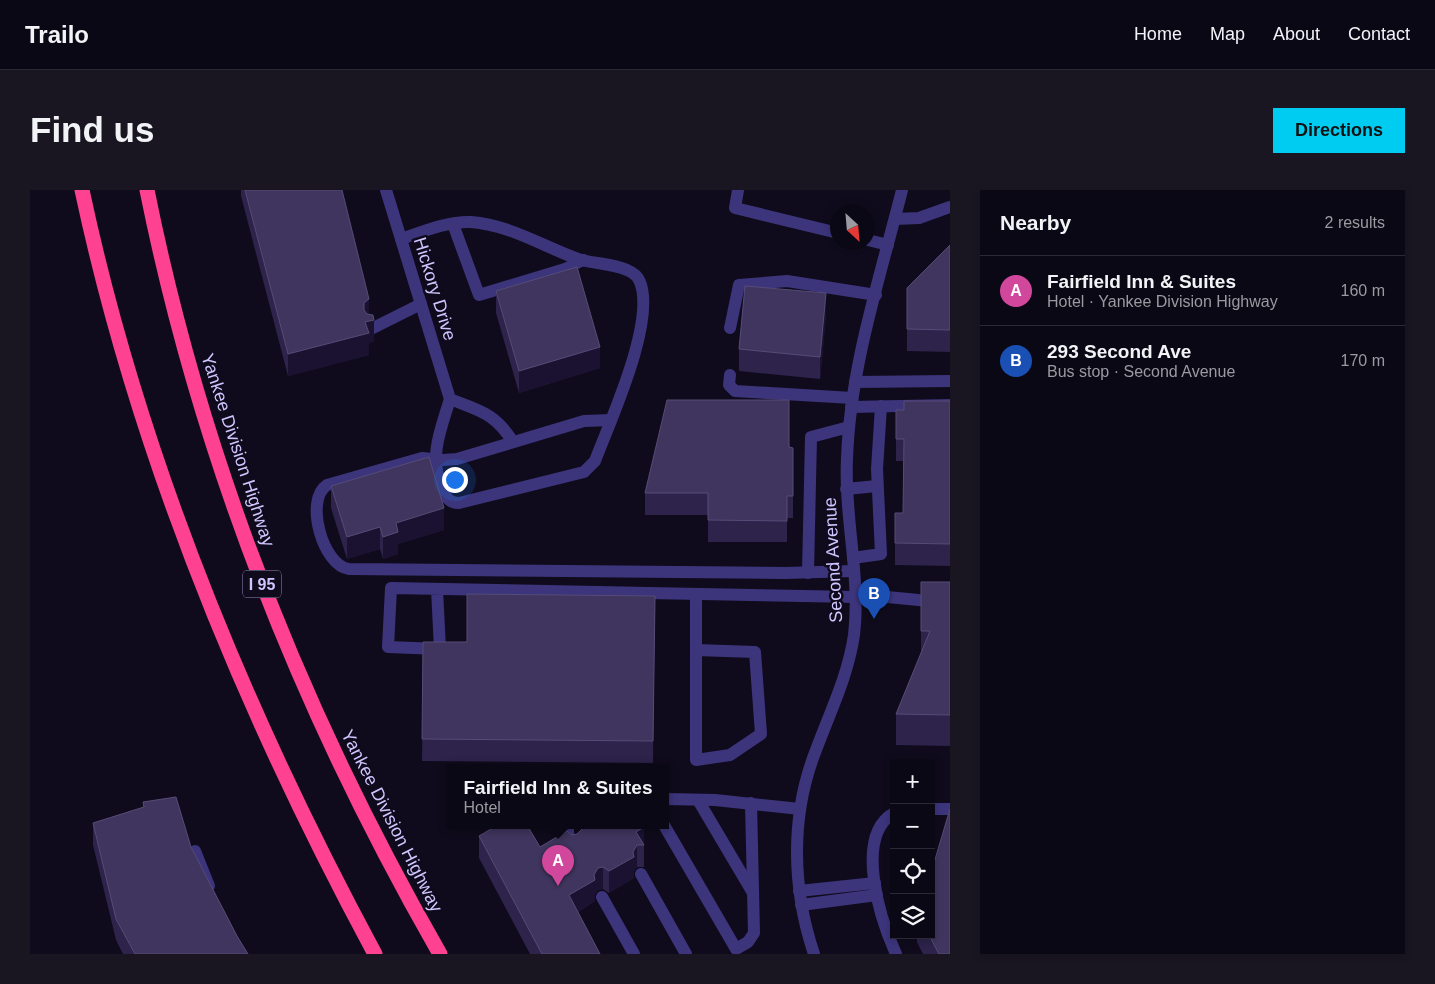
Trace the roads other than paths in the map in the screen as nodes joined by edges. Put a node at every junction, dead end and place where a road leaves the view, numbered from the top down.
1 (82, 190) edge
2 (147, 190) edge
3 (386, 190) edge
4 (738, 190) edge
5 (902, 190) edge
6 (949, 209) edge
7 (895, 219) junction
8 (453, 224) junction
9 (830, 231) edge
10 (400, 239) junction
11 (875, 242) edge
12 (888, 245) junction
13 (582, 260) junction
14 (876, 294) junction
15 (421, 304) junction
16 (730, 328) dead end
17 (371, 329) edge
18 (730, 375) dead end
19 (950, 381) edge
20 (855, 382) junction
21 (450, 399) junction
22 (852, 402) junction
23 (950, 405) edge
24 (881, 406) junction
25 (611, 420) junction
26 (849, 427) junction
27 (513, 442) junction
28 (434, 459) junction
29 (877, 486) junction
30 (846, 490) junction
31 (853, 558) junction
32 (854, 571) junction
33 (808, 572) junction
34 (437, 589) junction
35 (696, 594) junction
36 (856, 596) junction
37 (950, 603) edge
38 (696, 650) junction
39 (669, 800) edge
40 (698, 800) junction
41 (751, 803) junction
42 (800, 809) junction
43 (935, 809) edge
44 (949, 809) edge
45 (890, 816) edge
46 (568, 829) edge
47 (666, 829) edge
48 (574, 849) edge
49 (195, 851) edge
50 (641, 874) dead end
51 (876, 889) junction
52 (799, 891) junction
53 (754, 895) junction
54 (602, 897) dead end
55 (217, 901) edge
56 (801, 905) junction
57 (731, 951) edge
58 (375, 954) edge
59 (440, 954) edge
60 (634, 954) edge
61 (686, 954) edge
62 (814, 954) edge
63 (896, 954) edge

1 - 58 highway
2 - 59 highway, Yankee Division Highway / I 95
3 - 10 street, Hickory Drive
4 - 9 street
5 - 7 street, Second Avenue
6 - 7 street
7 - 12 street, Second Avenue
8 - 10 street
8 - 13 street
8 - 13 street
10 - 15 street, Hickory Drive
11 - 12 street
12 - 14 street, Second Avenue
13 - 25 street
14 - 16 street
14 - 20 street, Second Avenue
15 - 17 street
15 - 21 street, Hickory Drive
18 - 22 street
19 - 20 street
20 - 22 street, Second Avenue
21 - 27 street
21 - 28 street
22 - 24 street
22 - 26 street, Second Avenue
23 - 24 street
24 - 29 street
25 - 27 street
25 - 28 street
26 - 30 street, Second Avenue
26 - 33 street
27 - 28 street
28 - 33 street
29 - 30 street
29 - 31 street
30 - 31 street, Second Avenue
31 - 32 street, Second Avenue
32 - 33 street
32 - 36 street, Second Avenue
34 - 34 street
34 - 35 street
35 - 36 street
35 - 38 street
36 - 37 street
36 - 42 street, Second Avenue
38 - 38 street
39 - 40 street
40 - 41 street
40 - 53 street
41 - 42 street
41 - 53 street
42 - 52 street, Second Avenue
43 - 44 street
45 - 51 street
46 - 48 street
47 - 57 street
49 - 55 street
50 - 61 street
51 - 52 street
51 - 56 street
51 - 63 street
52 - 56 street, Second Avenue
53 - 57 street
54 - 60 street
56 - 62 street, Second Avenue

